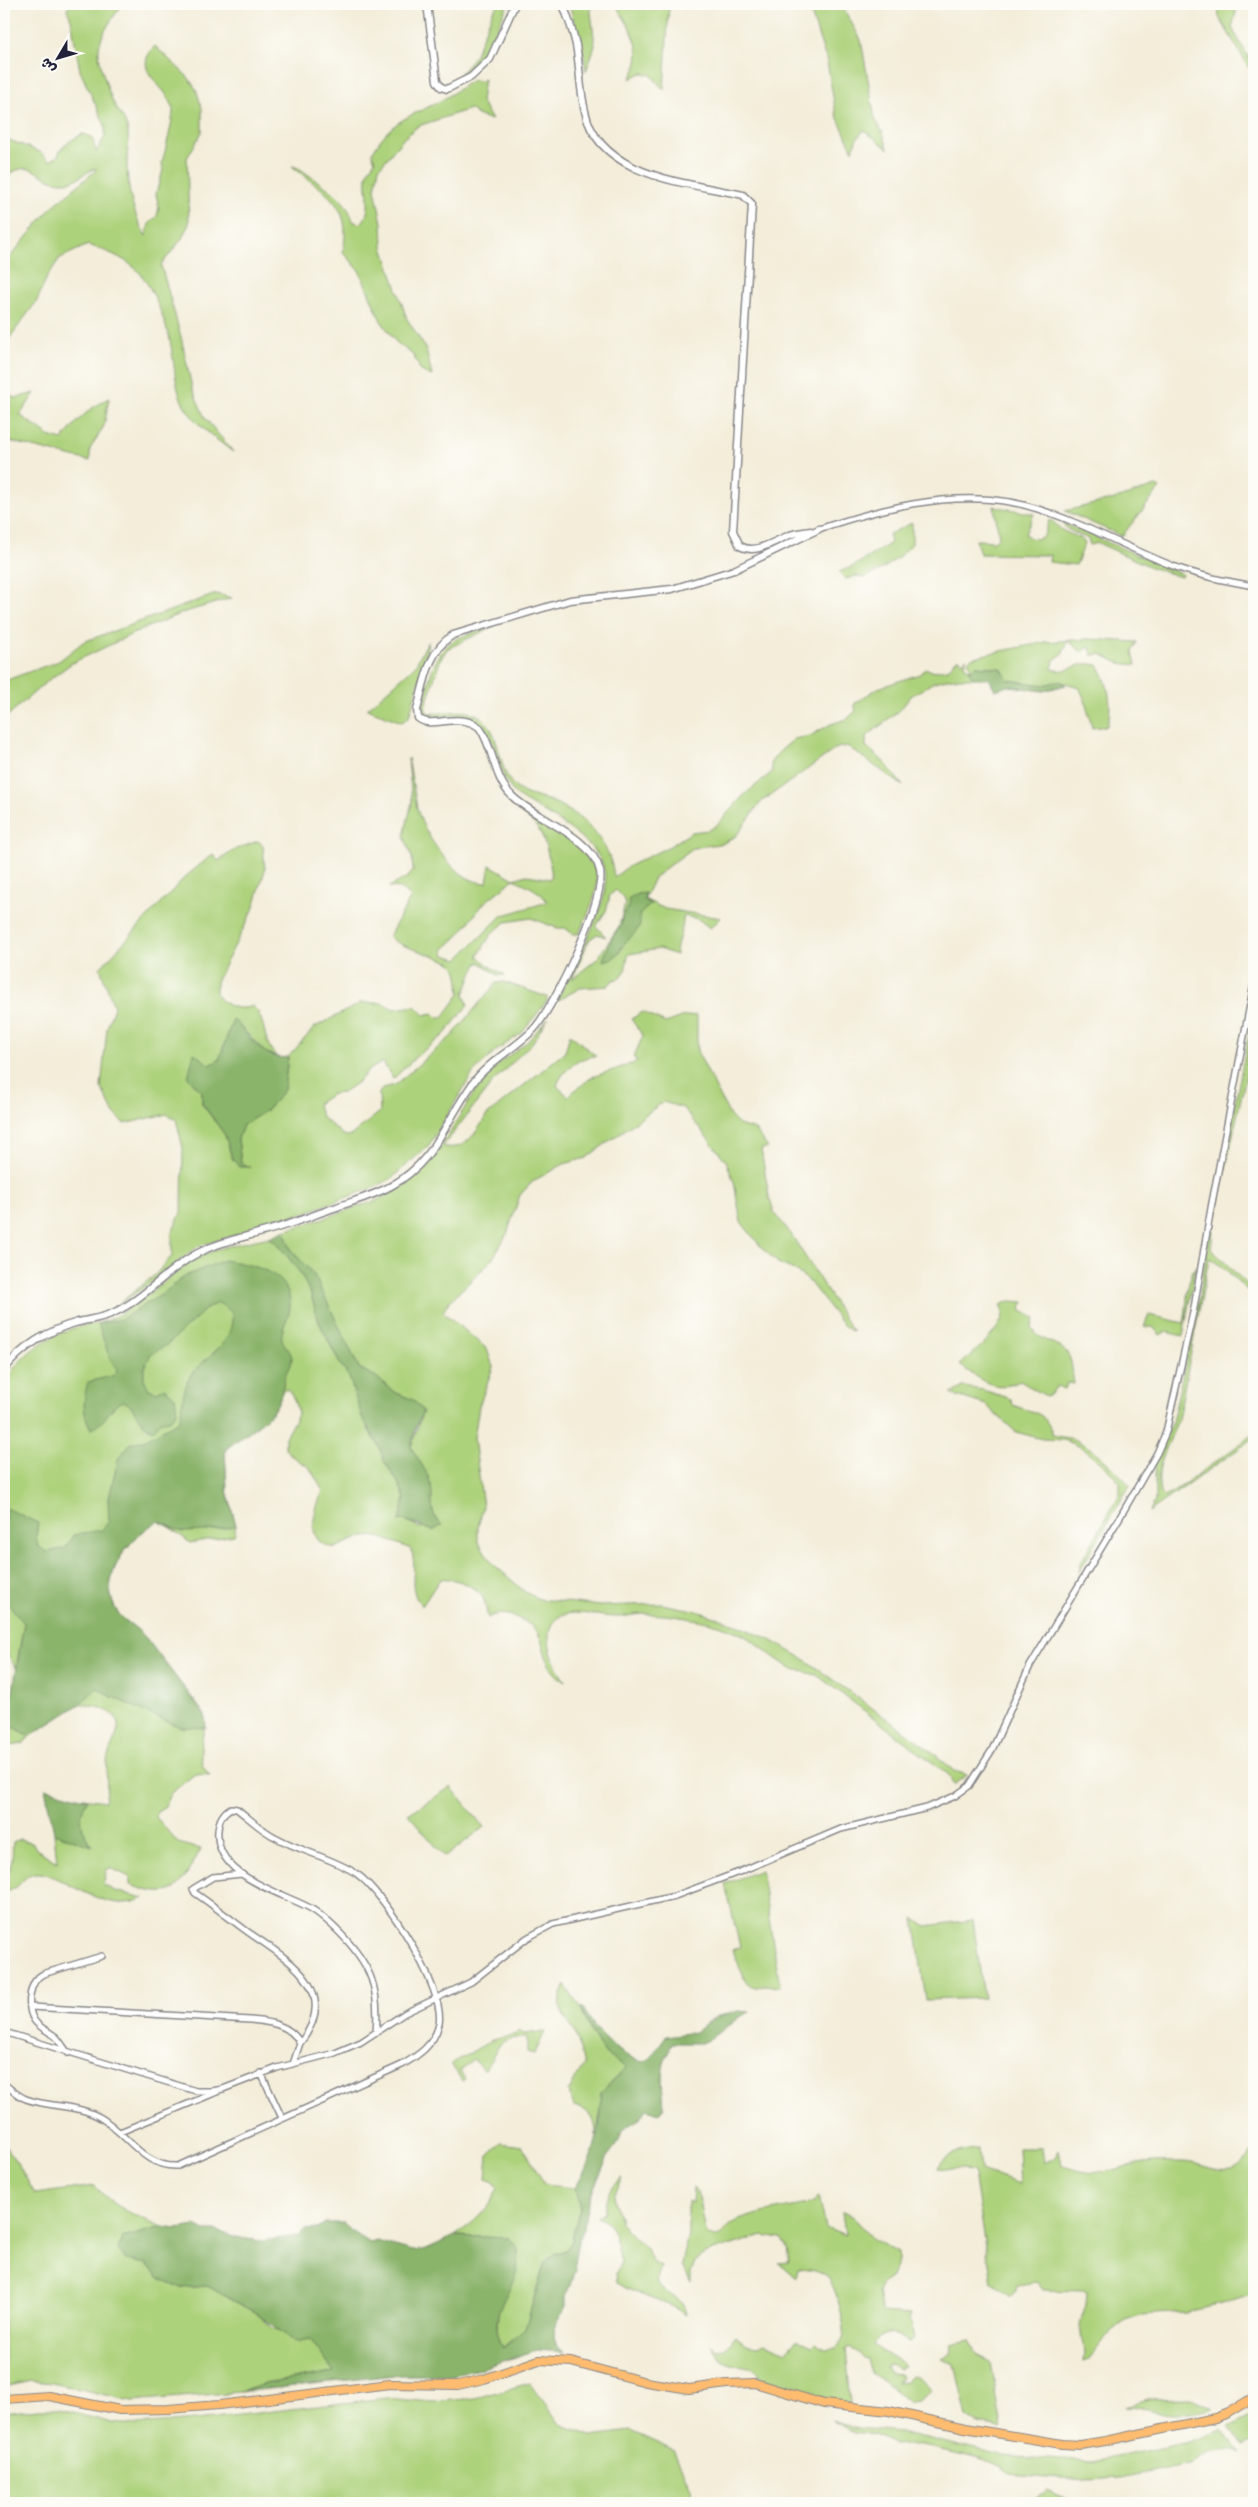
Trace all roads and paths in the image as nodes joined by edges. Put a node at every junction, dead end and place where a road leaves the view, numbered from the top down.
1 (427, 4) edge
2 (516, 4) edge
3 (563, 4) edge
4 (819, 529) junction
5 (1254, 586) edge
6 (1254, 984) edge
7 (4, 1370) edge
8 (242, 1874) junction
9 (102, 1956) dead end
10 (437, 1998) junction
11 (32, 2007) junction
12 (4, 2032) edge
13 (376, 2032) junction
14 (300, 2043) junction
15 (68, 2053) junction
16 (293, 2064) junction
17 (261, 2073) junction
18 (4, 2084) edge
19 (223, 2089) junction
20 (282, 2118) junction
21 (120, 2132) junction
22 (1254, 2397) edge
23 (4, 2399) edge

1 - 2 street
3 - 4 street
4 - 5 street
4 - 7 street
6 - 10 street
8 - 10 street
8 - 13 street
8 - 14 street
9 - 11 street
10 - 13 street
10 - 20 street
11 - 14 street
11 - 15 street
12 - 15 street
13 - 16 street
14 - 16 street
15 - 19 street
16 - 17 street
17 - 19 street
17 - 20 street
18 - 21 street
19 - 21 street
20 - 21 street
22 - 23 main road

